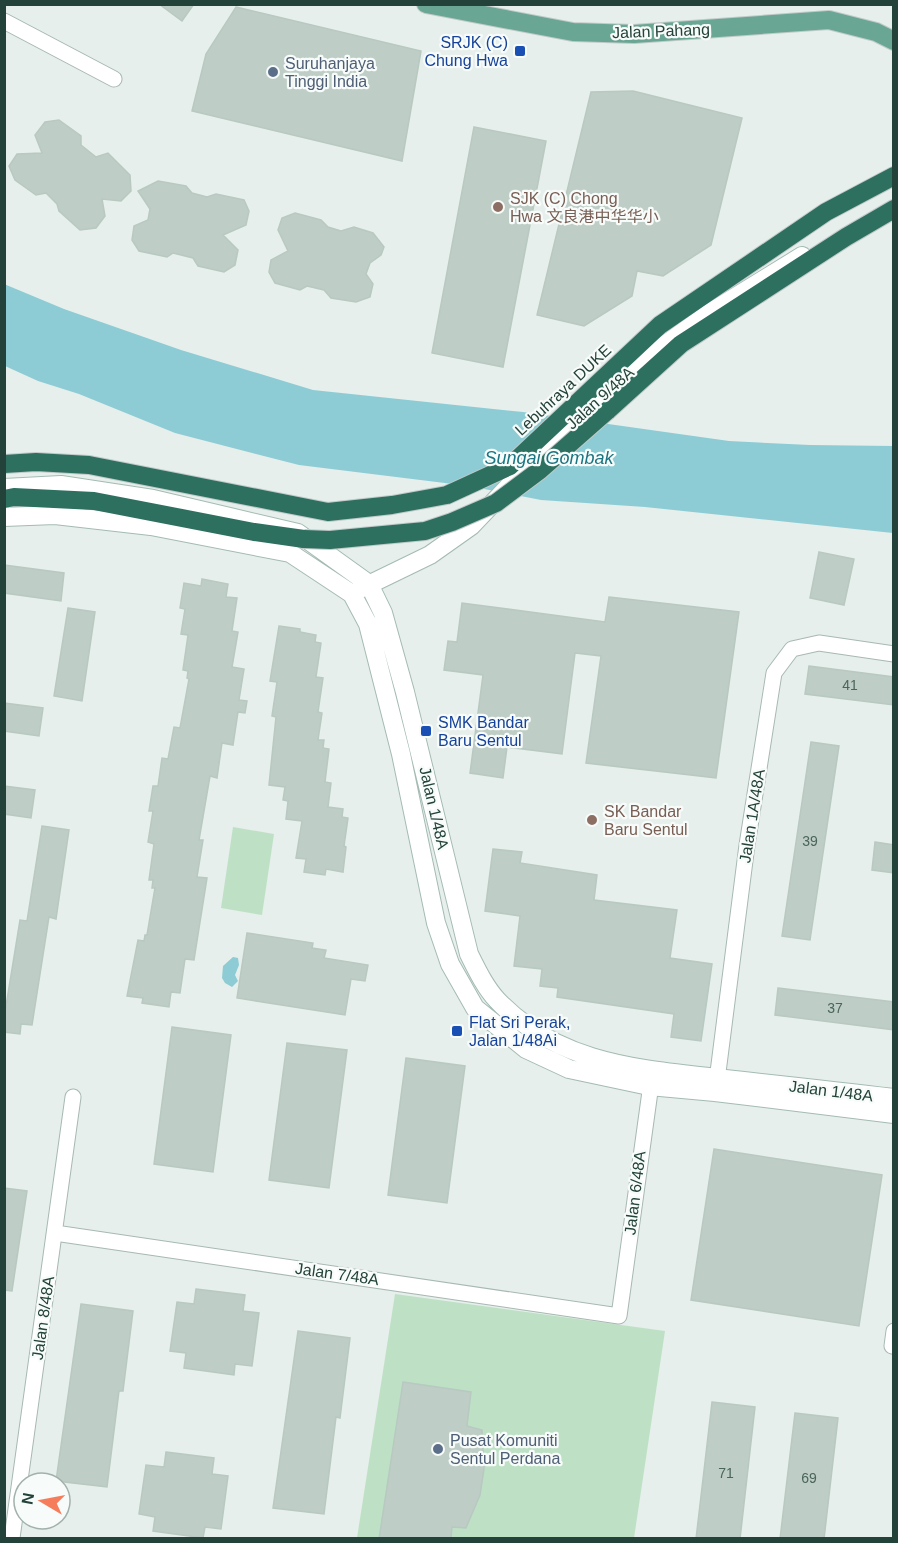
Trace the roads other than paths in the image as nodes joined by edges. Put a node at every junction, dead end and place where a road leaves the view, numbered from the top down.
1 (426, 4) edge
2 (4, 21) edge
3 (894, 41) edge
4 (114, 78) dead end
5 (894, 176) edge
6 (894, 201) edge
7 (894, 209) edge
8 (4, 464) edge
9 (4, 488) edge
10 (4, 499) edge
11 (4, 517) edge
12 (369, 584) junction
13 (352, 594) junction
14 (894, 654) edge
15 (651, 1078) junction
16 (716, 1085) junction
17 (73, 1096) dead end
18 (894, 1098) edge
19 (894, 1114) edge
20 (55, 1233) junction
21 (619, 1316) joint
22 (894, 1331) edge
23 (894, 1346) edge
24 (12, 1539) edge

1 - 3 main road, Jalan Pahang
2 - 4 street
5 - 8 highway, Lebuhraya DUKE
6 - 12 main road, Jalan 9/48A, bridge
7 - 10 highway, bridge
9 - 12 main road, Jalan 1/48A
11 - 13 main road, Jalan 1/48A
12 - 13 main road, Jalan 9/48A
12 - 15 main road, Jalan 1/48A
13 - 15 main road, Jalan 1/48A
14 - 16 street, Jalan 1A/48A
15 - 16 main road, Jalan 1/48A
15 - 21 street, Jalan 6/48A
16 - 18 main road, Jalan 1/48A
16 - 19 main road, Jalan 1/48A
17 - 20 street, Jalan 8/48A
20 - 21 street, Jalan 7/48A
20 - 24 street, Jalan 8/48A
22 - 23 street

